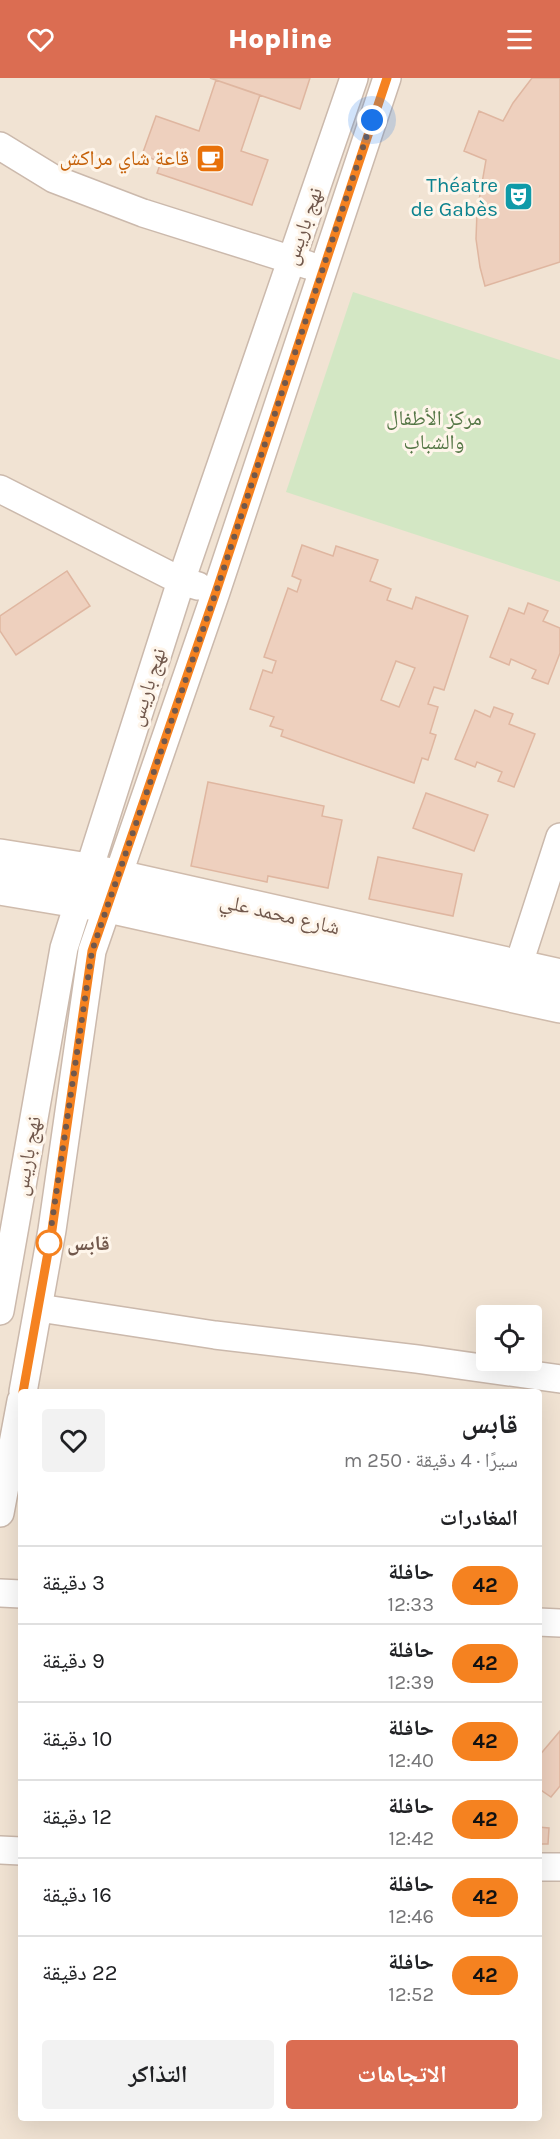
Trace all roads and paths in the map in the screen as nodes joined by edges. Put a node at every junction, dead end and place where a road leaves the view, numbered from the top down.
1 (354, 78) edge
2 (387, 78) edge
3 (0, 146) edge
4 (291, 260) junction
5 (323, 269) junction
6 (0, 489) edge
7 (181, 581) junction
8 (216, 592) junction
9 (560, 837) edge
10 (0, 856) edge
11 (0, 888) edge
12 (98, 888) junction
13 (560, 975) edge
14 (513, 981) junction
15 (560, 1006) edge
16 (8, 1220) edge
17 (52, 1230) junction
18 (39, 1308) junction
19 (0, 1311) edge
20 (560, 1379) edge
21 (24, 1389) edge
22 (18, 1416) edge
23 (1, 1503) edge
24 (0, 1593) edge
25 (18, 1594) edge
26 (542, 1622) edge
27 (560, 1623) edge
28 (0, 1850) edge
29 (18, 1851) edge
30 (542, 1867) edge
31 (560, 1867) edge

1 - 4 street, نهج باريس
2 - 5 street, نهج باريس
3 - 4 street
4 - 5 street
4 - 7 street, نهج باريس
5 - 8 street, نهج باريس
6 - 7 street
7 - 8 street
7 - 12 street, نهج باريس
8 - 12 street, نهج باريس
9 - 14 street
10 - 12 street, شارع محمد علي
11 - 12 street, شارع محمد علي
12 - 14 street, شارع محمد علي
12 - 16 street, نهج باريس
12 - 17 street, نهج باريس
13 - 14 street, شارع محمد علي
14 - 15 street, شارع محمد علي
16 - 17 street
16 - 19 street, نهج باريس
17 - 18 street, نهج باريس
18 - 20 street
18 - 21 street, نهج باريس
22 - 23 street
24 - 25 street
26 - 27 street
28 - 29 street
30 - 31 street

